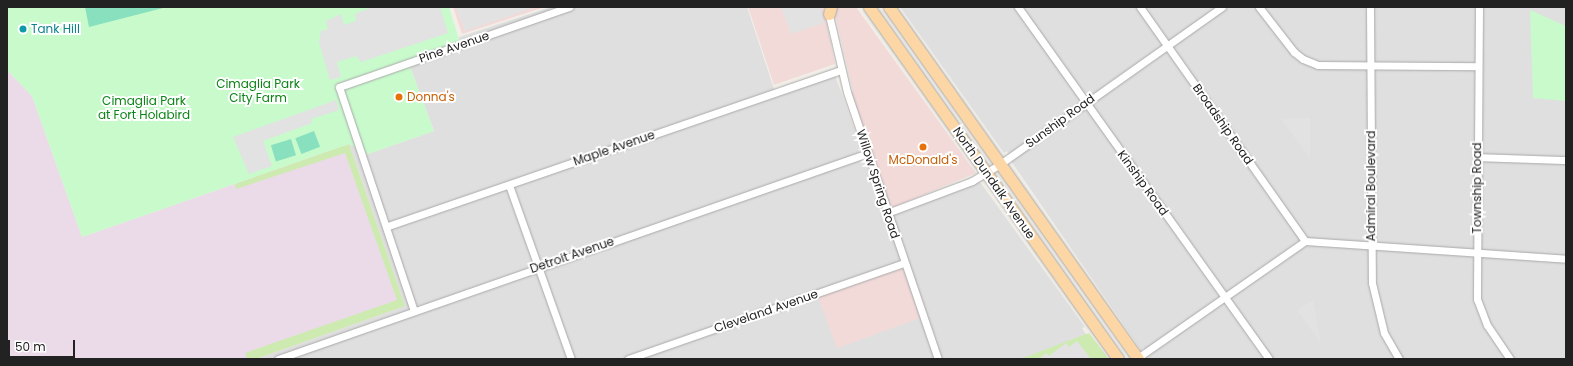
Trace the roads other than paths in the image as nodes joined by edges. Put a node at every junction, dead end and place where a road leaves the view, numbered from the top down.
1 (569, 7) edge
2 (869, 7) edge
3 (889, 7) edge
4 (1018, 7) edge
5 (1140, 7) edge
6 (1222, 7) edge
7 (1259, 7) edge
8 (1370, 7) edge
9 (1479, 7) edge
10 (829, 9) edge
11 (1167, 45) junction
12 (1370, 66) junction
13 (1477, 66) junction
14 (841, 70) junction
15 (1086, 102) junction
16 (868, 153) junction
17 (1478, 157) junction
18 (1566, 160) edge
19 (1000, 164) junction
20 (986, 173) junction
21 (509, 185) junction
22 (887, 213) junction
23 (388, 226) junction
24 (1305, 241) junction
25 (1371, 244) junction
26 (1478, 252) junction
27 (1566, 259) edge
28 (904, 263) junction
29 (539, 266) junction
30 (1225, 297) junction
31 (414, 311) junction
32 (278, 359) edge
33 (571, 359) edge
34 (628, 359) edge
35 (938, 359) edge
36 (1118, 359) edge
37 (1137, 359) edge
38 (1269, 359) edge
39 (1399, 359) edge
40 (1510, 359) edge

1 - 23 street, Pine Avenue
2 - 20 main road, North Dundalk Avenue
3 - 19 main road, North Dundalk Avenue
4 - 15 street, Kinship Road
5 - 11 street, Broadship Road
6 - 11 street, Sunship Road
7 - 12 street
8 - 12 street, Admiral Boulevard
9 - 13 street, Township Road
10 - 14 street, Willow Spring Road
11 - 15 street, Sunship Road
11 - 24 street, Broadship Road
12 - 13 street
12 - 25 street, Admiral Boulevard
13 - 17 street, Township Road
14 - 16 street, Willow Spring Road
14 - 21 street, Maple Avenue
15 - 19 street, Sunship Road
15 - 30 street, Kinship Road
16 - 22 street, Willow Spring Road
16 - 29 street, Detroit Avenue
17 - 18 street
17 - 26 street, Township Road
19 - 20 street, Sunship Road
19 - 37 main road, North Dundalk Avenue
20 - 22 street, Sunship Road
20 - 36 main road, North Dundalk Avenue
21 - 23 street, Maple Avenue
21 - 29 street
22 - 28 street, Willow Spring Road
23 - 31 street
24 - 25 street
24 - 30 street
25 - 26 street
25 - 39 street, Admiral Boulevard
26 - 27 street
26 - 40 street, Township Road
28 - 34 street, Cleveland Avenue
28 - 35 street, Willow Spring Road
29 - 31 street, Detroit Avenue
29 - 33 street
30 - 37 street
30 - 38 street, Kinship Road
31 - 32 street, Detroit Avenue

